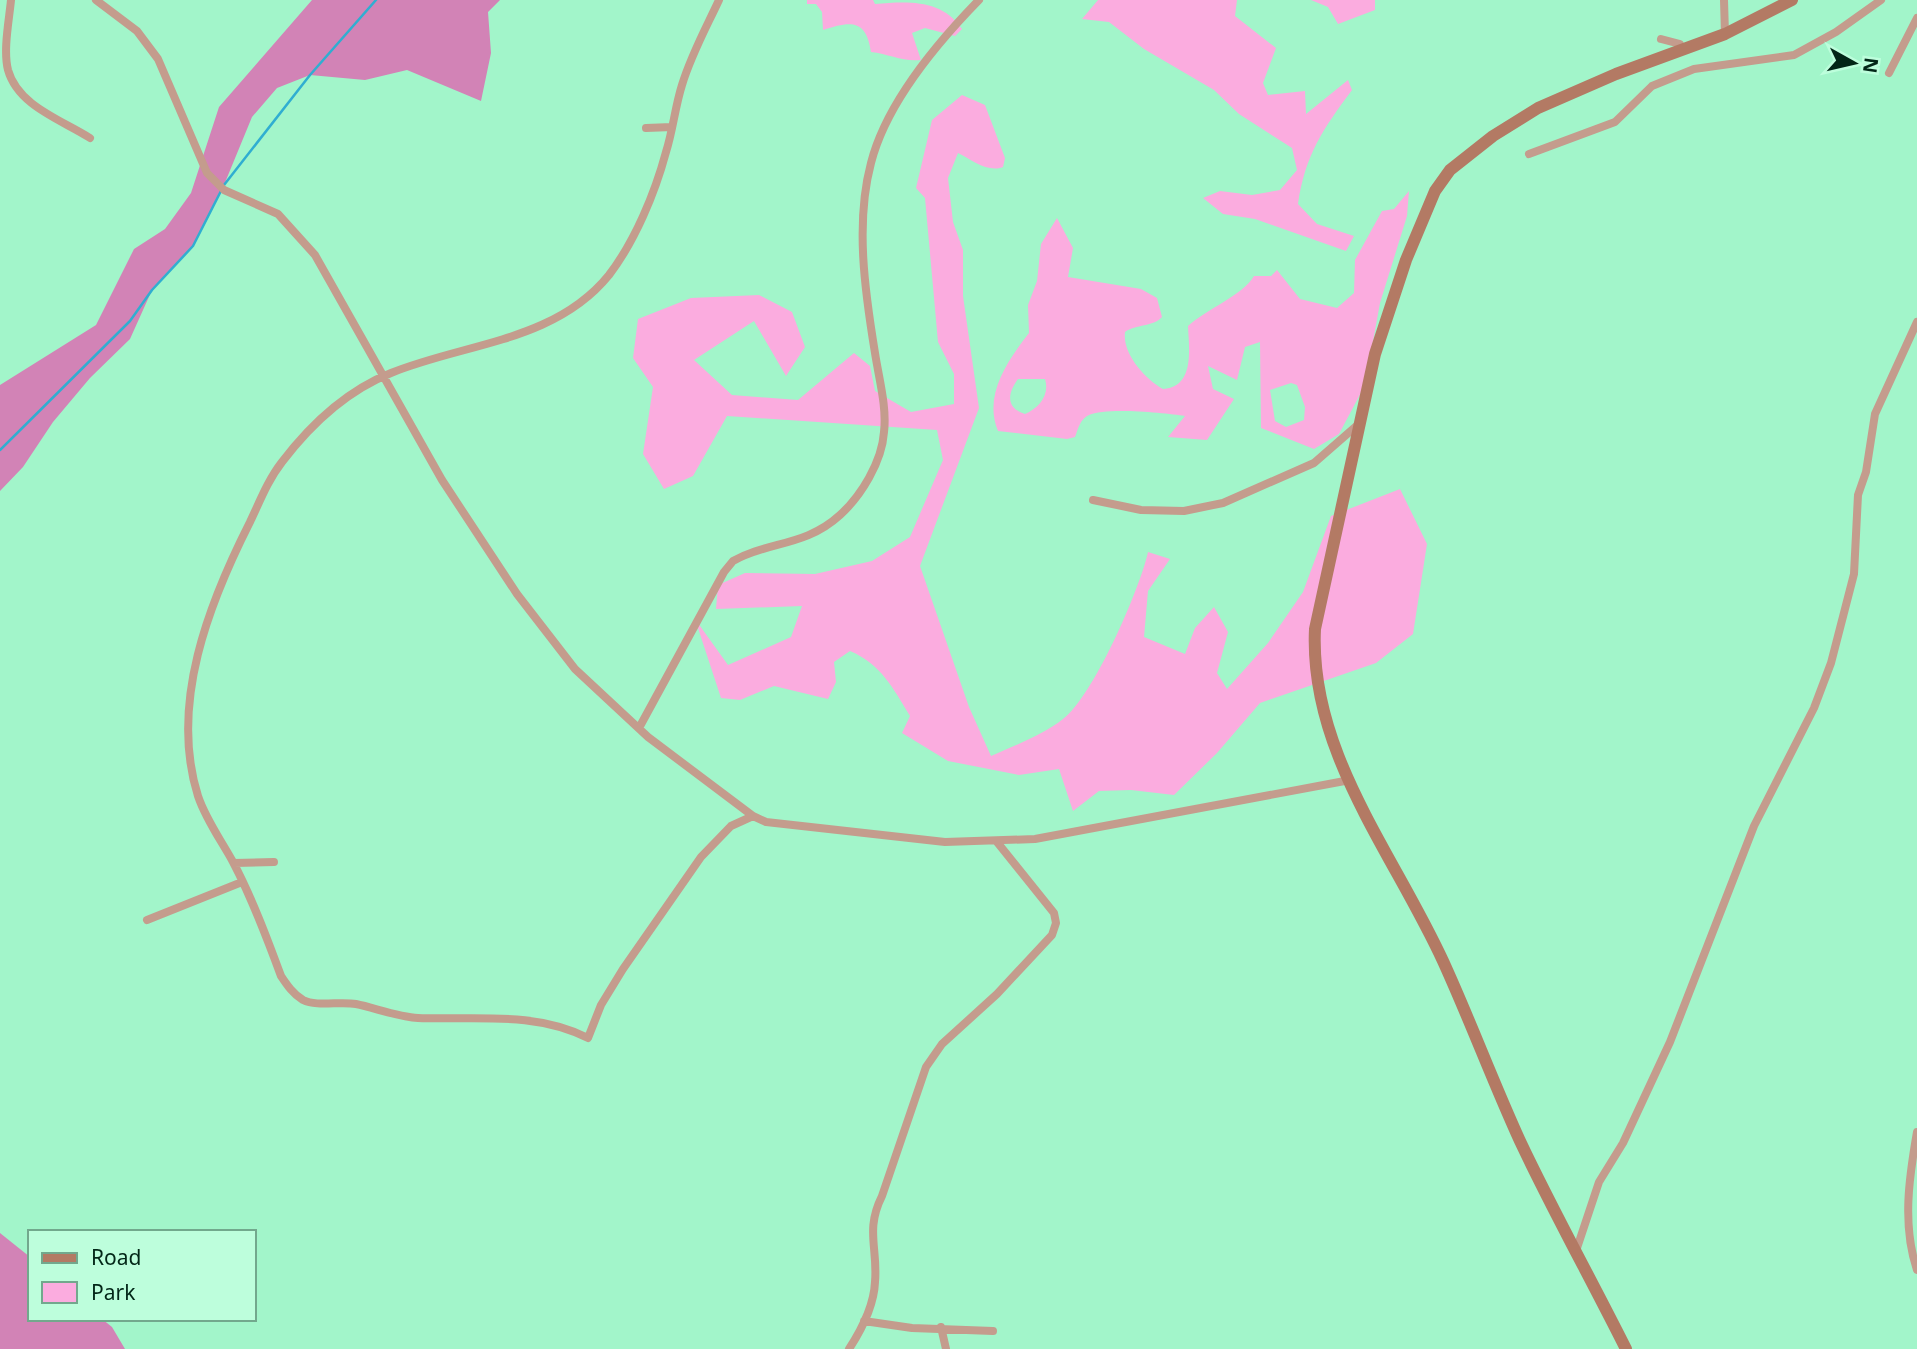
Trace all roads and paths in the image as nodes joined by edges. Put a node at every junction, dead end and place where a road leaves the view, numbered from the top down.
1 (11, 0) edge
2 (96, 0) edge
3 (719, 0) edge
4 (979, 0) edge
5 (1724, 0) edge
6 (1791, 0) edge
7 (1881, 0) edge
8 (1917, 18) edge
9 (1726, 34) junction
10 (1661, 39) dead end
11 (1682, 51) junction
12 (1889, 73) dead end
13 (672, 127) junction
14 (646, 128) dead end
15 (90, 138) dead end
16 (1529, 154) dead end
17 (1917, 322) edge
18 (381, 377) junction
19 (1361, 422) junction
20 (1093, 500) dead end
21 (639, 728) junction
22 (1350, 780) junction
23 (753, 816) junction
24 (997, 842) junction
25 (274, 862) dead end
26 (234, 863) junction
27 (242, 882) junction
28 (147, 920) dead end
29 (1917, 1132) edge
30 (1576, 1251) junction
31 (1917, 1270) edge
32 (864, 1321) junction
33 (941, 1327) junction
34 (993, 1331) dead end
35 (849, 1349) edge
36 (946, 1349) edge
37 (1626, 1349) edge

1 - 15 street
2 - 18 street
3 - 13 street
4 - 21 street
5 - 9 street
6 - 9 main road
7 - 16 street
8 - 12 street
9 - 11 main road
10 - 11 street
11 - 19 main road
13 - 14 street
13 - 18 street
17 - 30 street
18 - 21 street
18 - 26 street
19 - 20 street
19 - 22 main road
21 - 23 street
22 - 24 street
22 - 30 main road
23 - 24 street
23 - 27 street
24 - 32 street
25 - 26 street
26 - 27 street
27 - 28 street
29 - 31 street
30 - 37 main road
32 - 33 street
32 - 35 street
33 - 34 street
33 - 36 street

